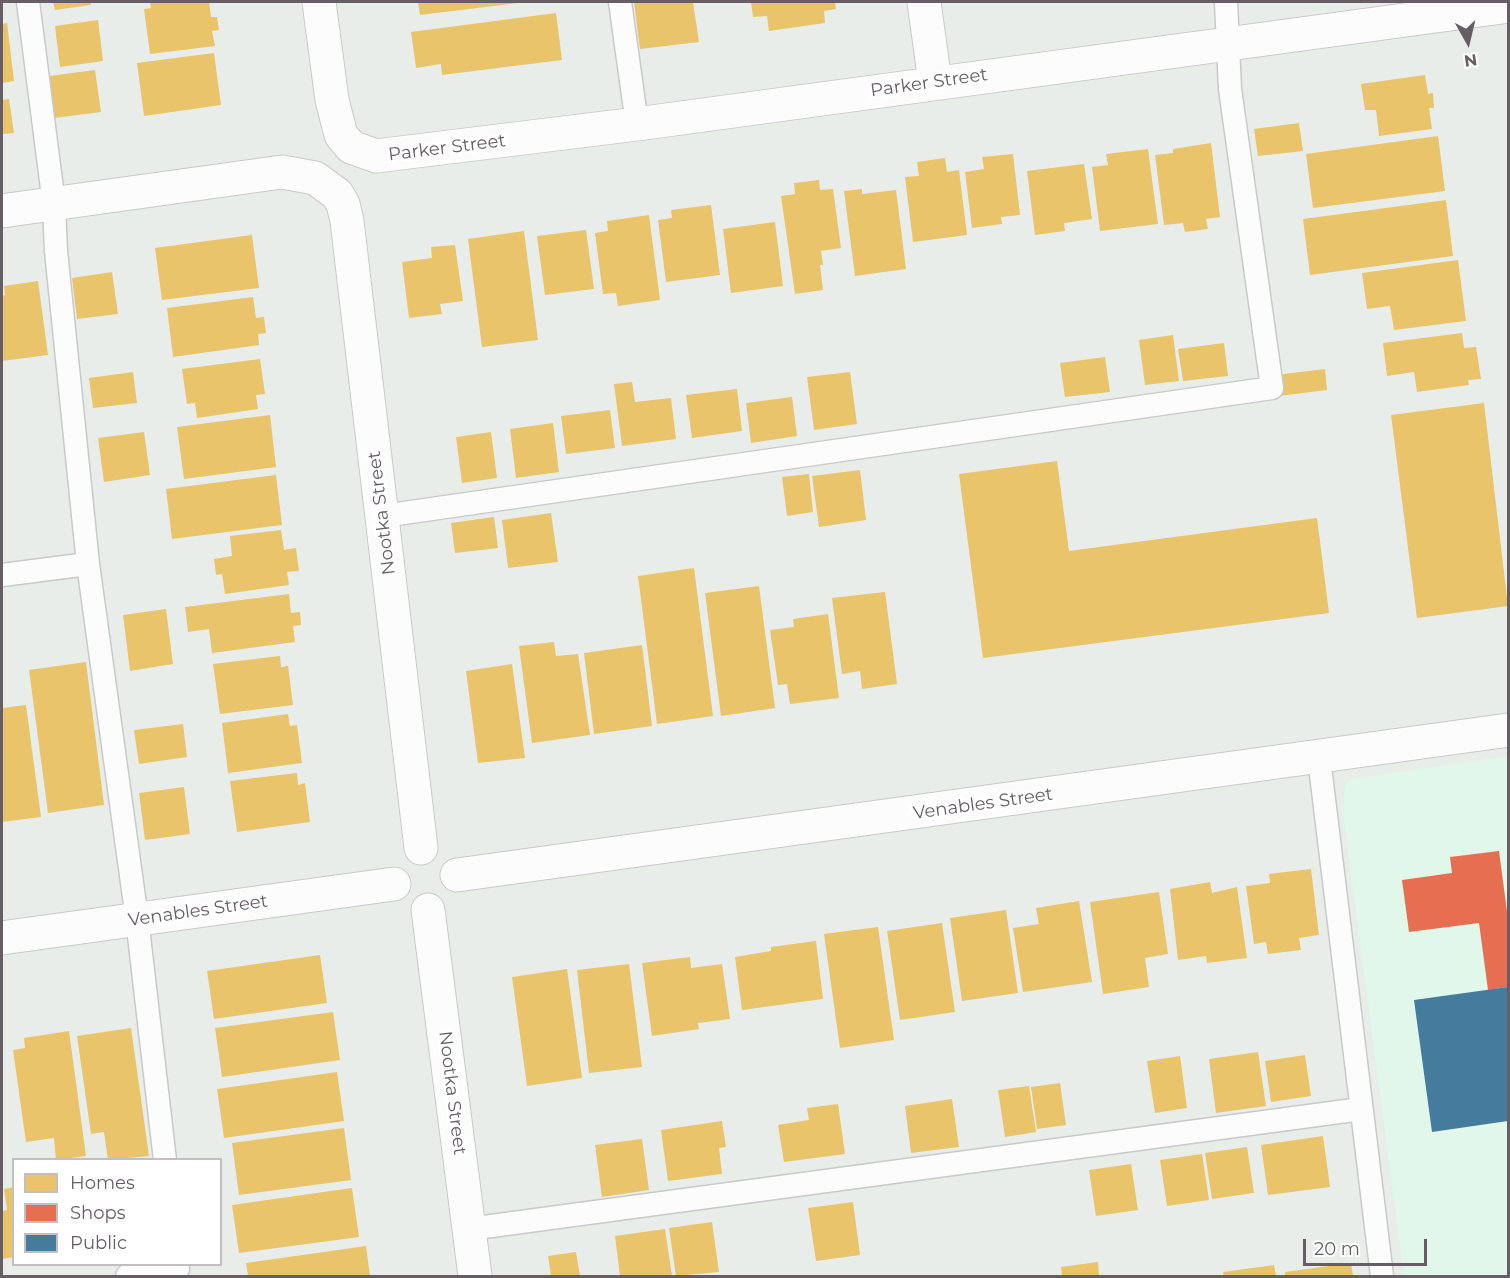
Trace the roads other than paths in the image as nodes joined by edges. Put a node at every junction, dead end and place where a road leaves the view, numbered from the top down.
1 (28, 2) edge
2 (319, 2) edge
3 (620, 2) edge
4 (924, 2) edge
5 (1227, 2) edge
6 (1509, 6) edge
7 (1228, 42) junction
8 (935, 82) junction
9 (637, 124) junction
10 (54, 204) junction
11 (2, 211) edge
12 (383, 516) junction
13 (88, 564) junction
14 (2, 575) edge
15 (1509, 730) edge
16 (1319, 758) junction
17 (421, 848) junction
18 (457, 875) junction
19 (394, 884) junction
20 (428, 910) junction
21 (136, 919) junction
22 (2, 938) edge
23 (1361, 1109) junction
24 (165, 1158) edge
25 (469, 1229) junction
26 (178, 1270) edge
27 (126, 1276) edge
28 (475, 1276) edge
29 (1382, 1276) edge

1 - 10 lane
2 - 9 street, Parker Street
3 - 9 lane
4 - 8 street
5 - 7 lane
6 - 7 street, Parker Street
7 - 8 street, Parker Street
7 - 12 lane
8 - 9 street, Parker Street
10 - 11 street
10 - 12 street, Nootka Street
10 - 13 lane
12 - 17 street, Nootka Street
13 - 14 lane
13 - 21 lane
15 - 16 street, Venables Street
16 - 18 street, Venables Street
16 - 23 lane
17 - 18 street
17 - 19 street
18 - 20 street
19 - 20 street
19 - 21 street, Venables Street
20 - 25 street, Nootka Street
21 - 22 street, Venables Street
21 - 24 lane
23 - 25 lane
23 - 29 lane
25 - 28 street, Nootka Street
26 - 27 lane

